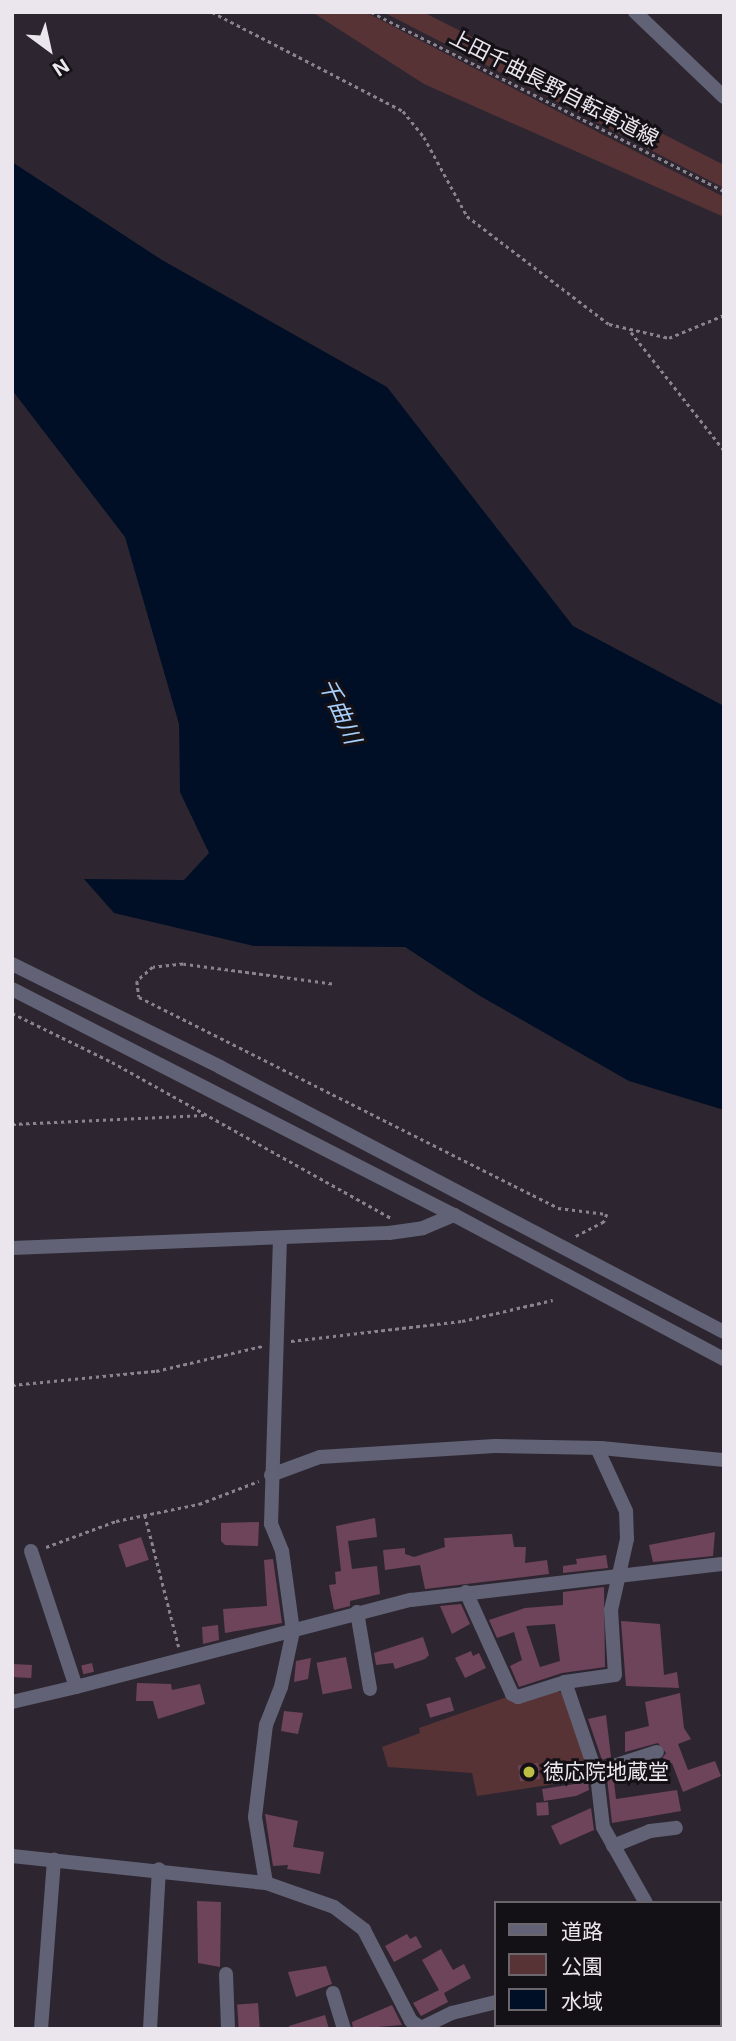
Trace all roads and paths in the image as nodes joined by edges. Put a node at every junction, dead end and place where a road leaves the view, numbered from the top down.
1 (212, 12) edge
2 (370, 12) edge
3 (635, 12) edge
4 (724, 97) edge
5 (724, 191) edge
6 (724, 315) edge
7 (631, 332) junction
8 (724, 450) edge
9 (12, 964) edge
10 (332, 984) dead end
11 (12, 989) edge
12 (12, 1013) edge
13 (205, 1115) junction
14 (12, 1124) edge
15 (454, 1215) junction
16 (404, 1231) junction
17 (280, 1238) junction
18 (12, 1248) edge
19 (564, 1250) junction
20 (724, 1332) edge
21 (724, 1359) edge
22 (597, 1448) junction
23 (724, 1461) edge
24 (271, 1475) junction
25 (145, 1514) junction
26 (31, 1551) joint
27 (724, 1564) edge
28 (618, 1575) junction
29 (466, 1592) junction
30 (356, 1612) junction
31 (293, 1631) junction
32 (182, 1661) junction
33 (565, 1682) junction
34 (76, 1687) junction
35 (370, 1689) dead end
36 (12, 1702) edge
37 (657, 1752) dead end
38 (595, 1772) junction
39 (676, 1828) dead end
40 (613, 1846) junction
41 (12, 1856) edge
42 (54, 1859) junction
43 (159, 1869) junction
44 (266, 1884) junction
45 (645, 1901) edge
46 (226, 1974) dead end
47 (333, 1993) dead end
48 (494, 2002) edge
49 (421, 2028) edge
50 (41, 2029) edge
51 (150, 2029) edge
52 (228, 2029) edge
53 (344, 2029) edge

1 - 7 path
2 - 5 path, 上田千曲長野自転車道線
3 - 4 street
6 - 7 path
7 - 8 path
9 - 19 street
10 - 19 path
11 - 15 street
12 - 13 path
13 - 14 path
13 - 16 path
15 - 16 street
15 - 21 street
16 - 17 street
17 - 18 street
17 - 24 street
19 - 20 street
22 - 23 street
22 - 24 street
22 - 28 street
24 - 25 path
24 - 31 street
25 - 26 path
25 - 32 path
26 - 34 street
27 - 28 street
28 - 29 street
28 - 33 street
29 - 30 street
29 - 33 street
30 - 31 street
30 - 35 street
31 - 32 street
31 - 44 street
32 - 34 street
33 - 38 street
34 - 36 street
37 - 38 street
38 - 40 street
39 - 40 street
40 - 45 street
41 - 42 street
42 - 43 street
42 - 50 street
43 - 44 street
43 - 51 street
44 - 49 street
46 - 52 street
47 - 53 street
48 - 49 street

